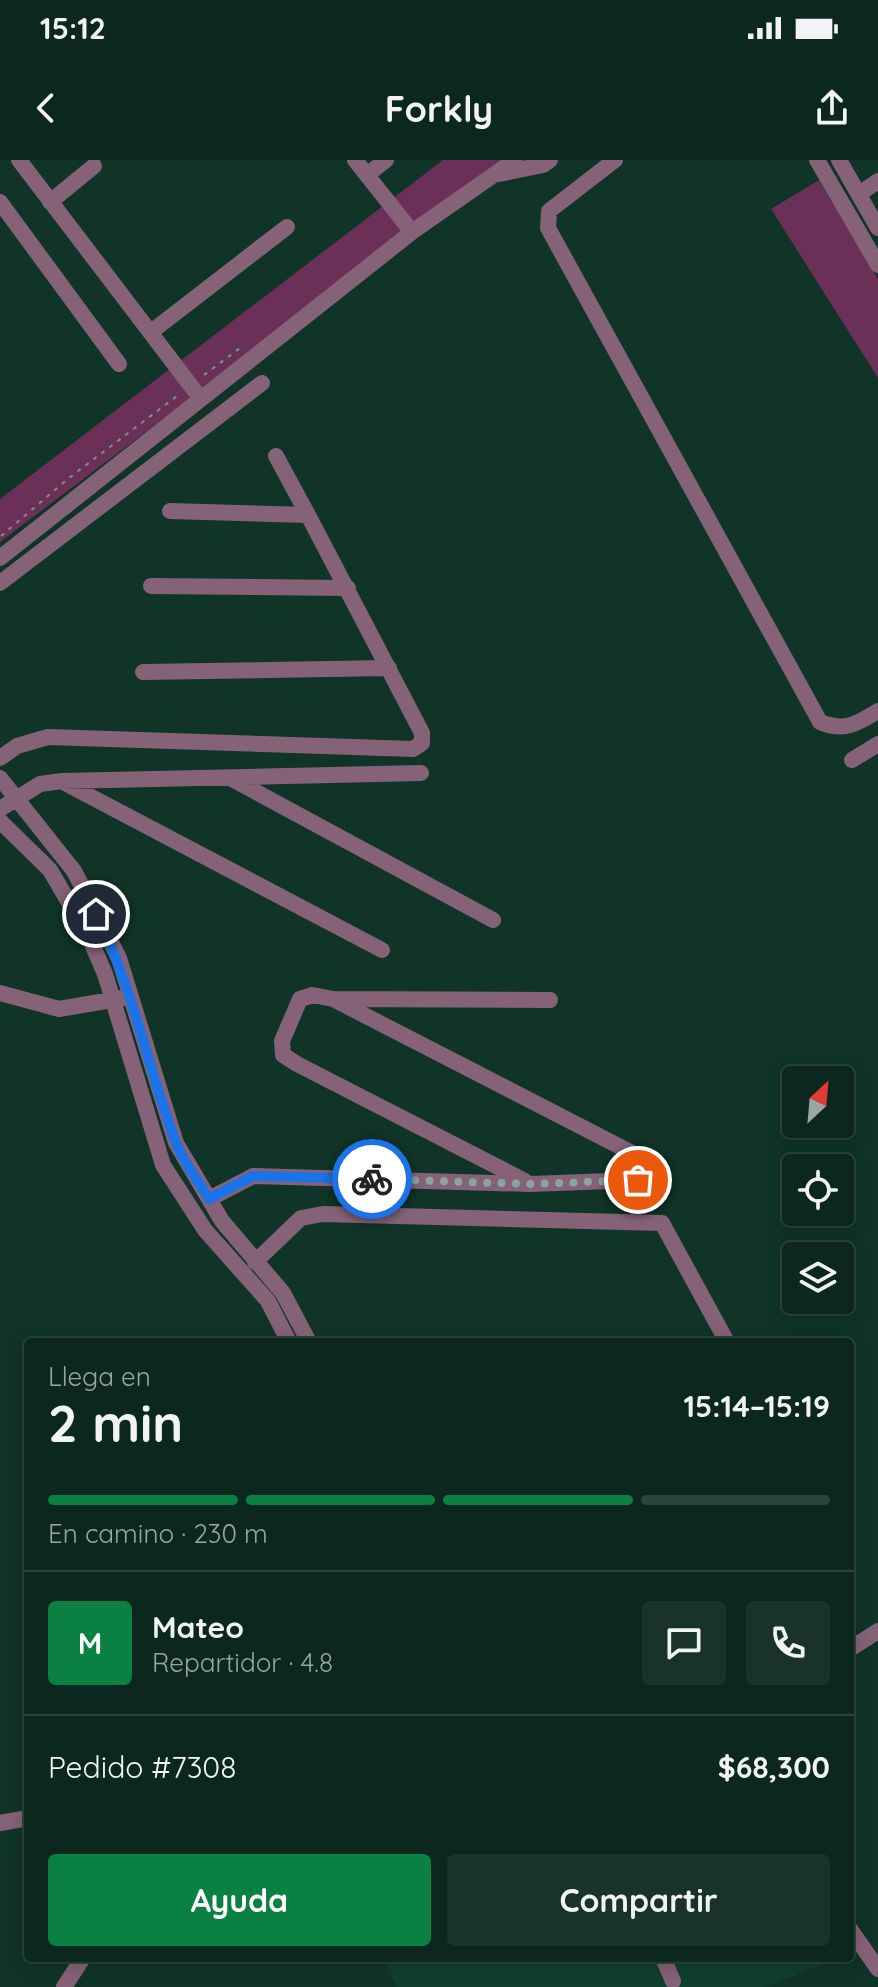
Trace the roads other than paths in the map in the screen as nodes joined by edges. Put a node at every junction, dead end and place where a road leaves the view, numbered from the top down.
1 (355, 160) edge
2 (386, 160) edge
3 (515, 160) edge
4 (550, 160) edge
5 (615, 160) edge
6 (817, 160) edge
7 (839, 160) edge
8 (26, 162) edge
9 (94, 166) dead end
10 (367, 175) junction
11 (494, 175) junction
12 (878, 181) edge
13 (859, 194) junction
14 (0, 202) edge
15 (50, 202) junction
16 (287, 227) dead end
17 (878, 228) edge
18 (412, 232) junction
19 (878, 265) edge
20 (151, 332) junction
21 (119, 364) dead end
22 (262, 383) dead end
23 (206, 395) junction
24 (227, 411) junction
25 (276, 456) dead end
26 (170, 511) dead end
27 (308, 515) junction
28 (0, 558) edge
29 (0, 583) edge
30 (151, 586) dead end
31 (348, 588) junction
32 (389, 668) junction
33 (143, 672) dead end
34 (878, 711) edge
35 (878, 744) edge
36 (0, 758) edge
37 (852, 760) dead end
38 (421, 773) dead end
39 (0, 778) edge
40 (231, 778) junction
41 (62, 781) junction
42 (16, 798) junction
43 (0, 809) edge
44 (0, 821) edge
45 (493, 920) dead end
46 (382, 950) dead end
47 (0, 993) edge
48 (132, 996) junction
49 (333, 999) junction
50 (550, 1000) dead end
51 (113, 1001) junction
52 (530, 1184) junction
53 (209, 1199) junction
54 (222, 1221) junction
55 (205, 1230) junction
56 (255, 1262) junction
57 (275, 1297) junction
58 (288, 1338) edge
59 (306, 1338) edge
60 (725, 1338) edge
61 (878, 1631) edge
62 (854, 1646) edge
63 (24, 1819) edge
64 (0, 1823) edge
65 (854, 1935) edge
66 (80, 1962) edge
67 (665, 1962) edge
68 (878, 1969) edge
69 (673, 1981) dead end
70 (64, 1987) edge

1 - 10 street
2 - 10 street
3 - 11 street
4 - 11 street
5 - 34 street
6 - 19 street
7 - 13 street
8 - 15 street
9 - 15 street
10 - 18 street
11 - 18 street
12 - 13 street
13 - 17 street
14 - 21 street
15 - 20 street
16 - 20 street
18 - 23 street
20 - 23 street
22 - 24 street
23 - 24 street
23 - 28 street
24 - 29 street
25 - 27 street
26 - 27 street
27 - 31 street
30 - 31 street
31 - 32 street
32 - 33 street
32 - 36 street
35 - 37 street
38 - 40 street
39 - 42 street
40 - 41 street
40 - 45 street
41 - 42 street
41 - 46 street
42 - 43 street
42 - 48 street
44 - 51 street
47 - 51 street
48 - 51 street
48 - 53 street
49 - 50 street
49 - 52 street
49 - 52 street
51 - 55 street
52 - 53 street
53 - 54 street
54 - 55 street
54 - 56 street
55 - 57 street
56 - 57 street
56 - 60 street
57 - 58 street
57 - 59 street
61 - 62 street
63 - 64 street
65 - 68 street
66 - 70 street
67 - 69 street

